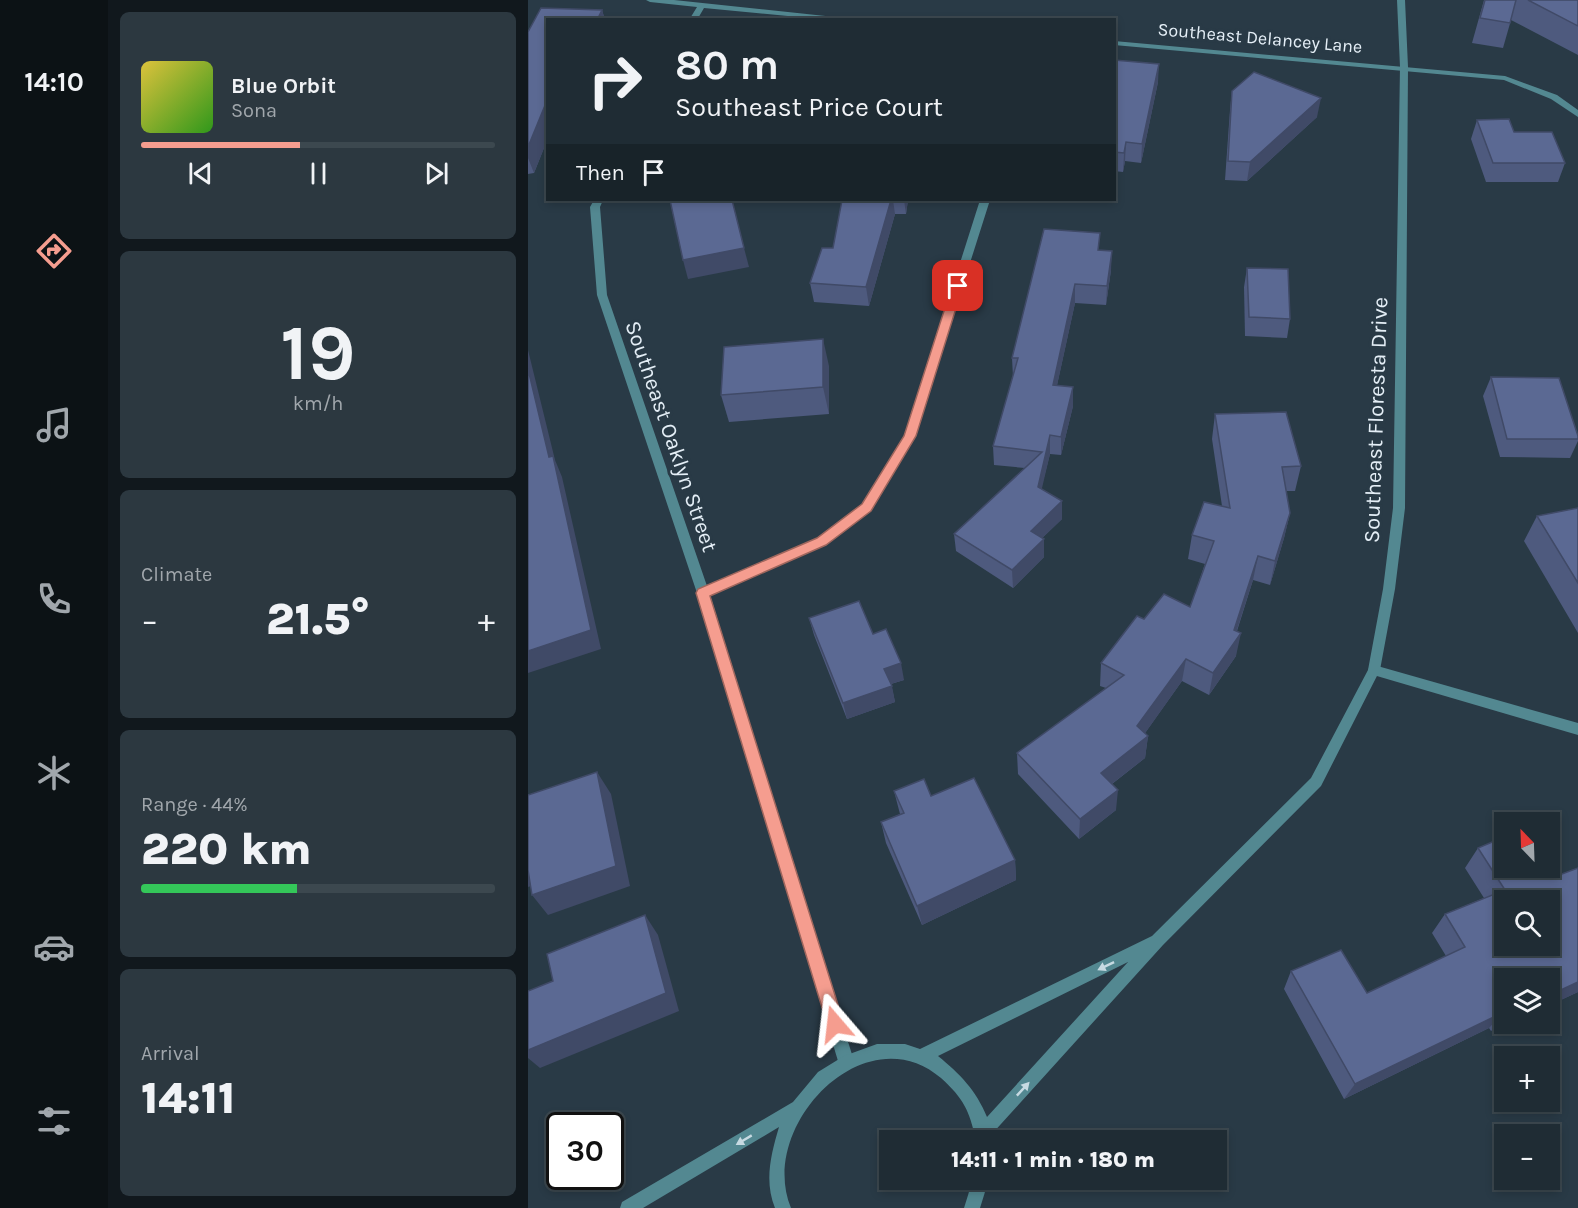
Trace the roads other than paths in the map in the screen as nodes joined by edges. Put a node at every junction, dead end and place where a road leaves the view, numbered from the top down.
1 (650, 0) edge
2 (1401, 0) edge
3 (702, 5) junction
4 (694, 18) edge
5 (838, 18) edge
6 (1116, 43) edge
7 (1404, 67) junction
8 (1578, 114) edge
9 (598, 201) edge
10 (985, 201) edge
11 (703, 593) junction
12 (1374, 670) junction
13 (1578, 729) edge
14 (1158, 940) junction
15 (921, 1057) junction
16 (846, 1061) junction
17 (794, 1109) junction
18 (981, 1130) edge
19 (988, 1130) edge
20 (978, 1190) edge
21 (973, 1207) edge
22 (628, 1208) edge
23 (783, 1208) edge

1 - 3 street
2 - 7 street, Southeast Floresta Drive
3 - 4 street
3 - 5 street
6 - 7 street, Southeast Delancey Lane
7 - 8 street, Southeast Delancey Lane
7 - 12 street, Southeast Floresta Drive
9 - 11 street, Southeast Oaklyn Street
10 - 11 street
11 - 16 street, Southeast Oaklyn Street
12 - 13 street
12 - 14 street, Southeast Floresta Drive
14 -> 15 street, Southeast Floresta Drive
19 -> 14 street, Southeast Floresta Drive
15 - 16 street
15 - 18 street
16 - 17 street
17 -> 22 street
17 - 23 street
20 - 21 street

